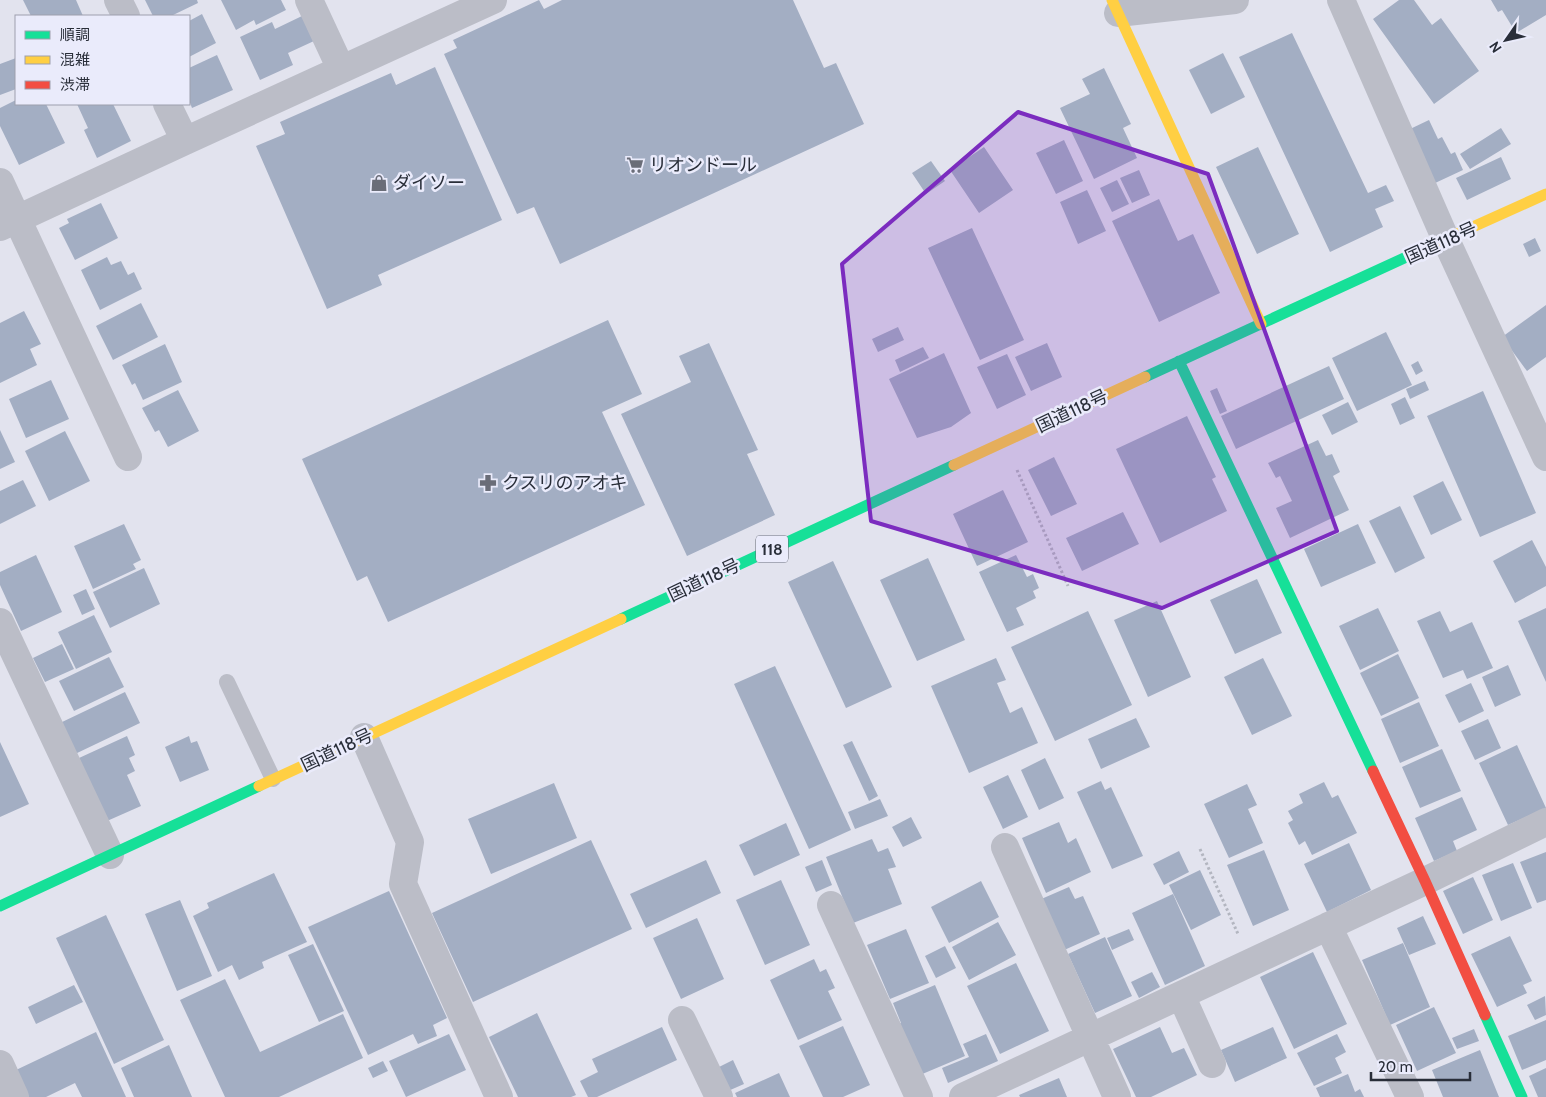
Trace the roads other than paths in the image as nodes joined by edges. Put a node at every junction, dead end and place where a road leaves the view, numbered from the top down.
1 (118, 0) edge
2 (309, 0) edge
3 (493, 0) edge
4 (1235, 0) edge
5 (1341, 0) edge
6 (1115, 6) edge
7 (126, 15) edge
8 (341, 69) junction
9 (167, 105) edge
10 (185, 141) junction
11 (0, 182) edge
12 (1546, 194) edge
13 (8, 223) edge
14 (1446, 240) junction
15 (1261, 324) junction
16 (1179, 361) junction
17 (128, 457) dead end
18 (1546, 457) edge
19 (0, 622) edge
20 (227, 682) dead end
21 (364, 737) junction
22 (274, 779) junction
23 (1546, 822) edge
24 (1006, 847) dead end
25 (110, 855) junction
26 (1425, 881) junction
27 (831, 905) dead end
28 (0, 906) edge
29 (1328, 926) junction
30 (1181, 995) junction
31 (682, 1020) dead end
32 (1090, 1038) junction
33 (0, 1064) edge
34 (1212, 1064) dead end
35 (1005, 1088) edge
36 (15, 1097) edge
37 (499, 1097) edge
38 (719, 1097) edge
39 (919, 1097) edge
40 (963, 1097) edge
41 (1118, 1097) edge
42 (1410, 1097) edge
43 (1522, 1097) edge

1 - 7 street
2 - 8 street
3 - 8 street
4 - 6 street
5 - 14 street
6 - 15 main road
8 - 10 street
9 - 10 street
10 - 13 street
11 - 13 street
12 - 14 main road, 国道118号 / 118
13 - 17 street
14 - 15 main road, 国道118号 / 118
14 - 18 street
15 - 16 main road, 国道118号 / 118
16 - 21 main road, 国道118号 / 118
16 - 26 main road
19 - 25 street
20 - 22 lane
21 - 22 main road, 国道118号 / 118
21 - 37 street
22 - 25 main road, 国道118号 / 118
23 - 26 street
24 - 32 street
25 - 28 main road, 国道118号 / 118
26 - 29 street
26 - 43 main road
27 - 39 street
29 - 30 street
29 - 42 street
30 - 32 street
30 - 34 street
31 - 38 street
32 - 35 street
32 - 41 street
33 - 36 street
35 - 40 street

